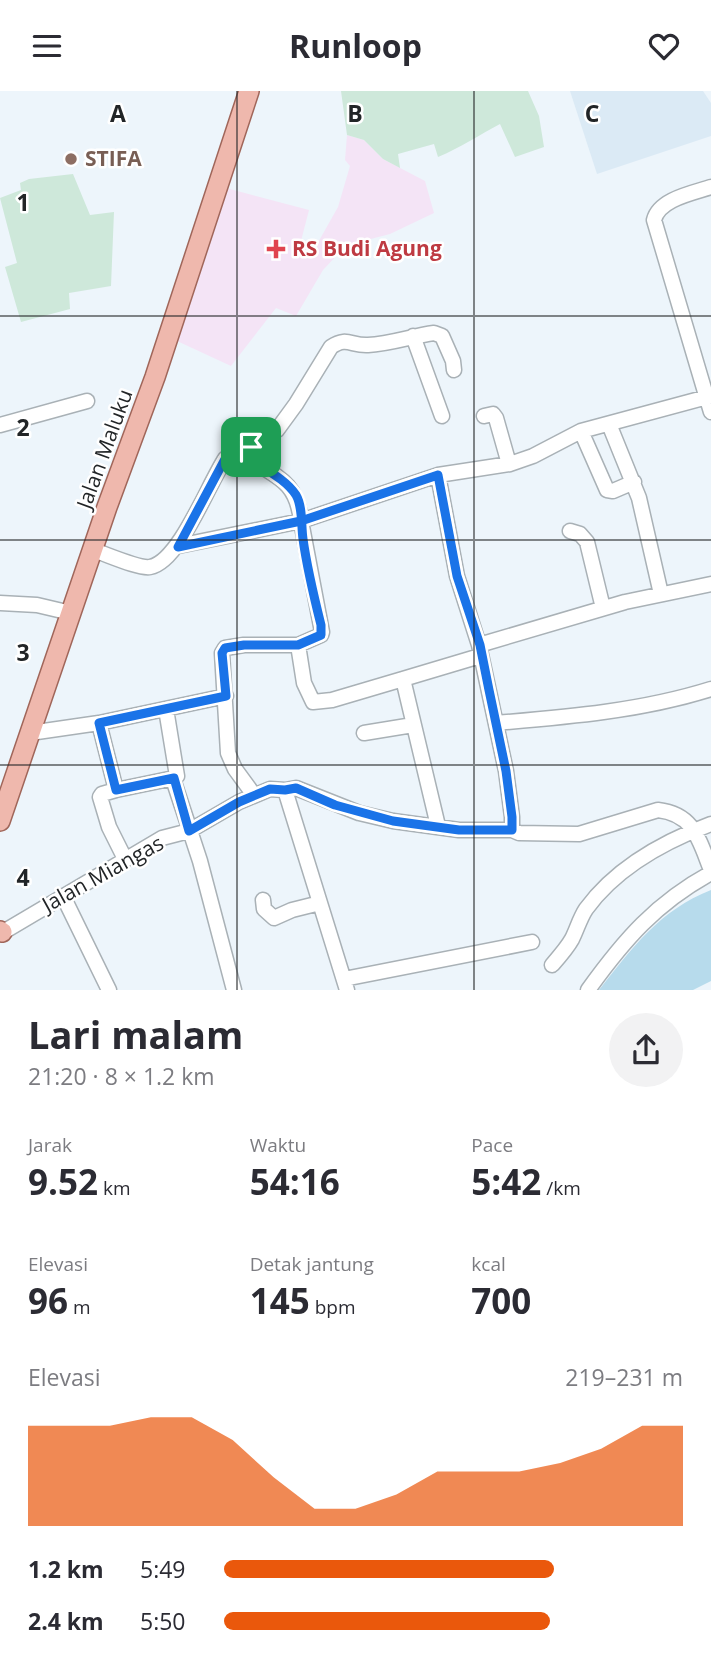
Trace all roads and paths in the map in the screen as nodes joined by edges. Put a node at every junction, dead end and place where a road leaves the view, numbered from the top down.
1 (249, 91) edge
2 (711, 187) edge
3 (413, 336) junction
4 (454, 370) dead end
5 (87, 401) dead end
6 (710, 402) edge
7 (442, 416) dead end
8 (484, 416) dead end
9 (609, 424) junction
10 (0, 425) edge
11 (581, 431) junction
12 (252, 454) junction
13 (509, 464) junction
14 (438, 475) junction
15 (634, 482) junction
16 (301, 521) junction
17 (570, 531) dead end
18 (178, 547) junction
19 (93, 550) junction
20 (711, 584) edge
21 (661, 594) junction
22 (0, 603) edge
23 (603, 608) junction
24 (71, 613) junction
25 (298, 645) junction
26 (480, 651) junction
27 (403, 679) junction
28 (711, 689) edge
29 (226, 696) junction
30 (166, 709) junction
31 (99, 723) junction
32 (496, 723) junction
33 (413, 725) junction
34 (30, 733) junction
35 (364, 733) dead end
36 (174, 778) junction
37 (116, 790) junction
38 (285, 790) junction
39 (254, 795) junction
40 (0, 821) edge
41 (711, 824) edge
42 (438, 826) junction
43 (512, 830) junction
44 (695, 830) junction
45 (189, 831) junction
46 (125, 859) junction
47 (711, 872) edge
48 (63, 896) junction
49 (263, 900) dead end
50 (320, 903) junction
51 (1, 933) edge
52 (532, 942) dead end
53 (552, 965) dead end
54 (345, 985) edge
55 (109, 990) edge
56 (232, 990) edge
57 (588, 990) edge

1 - 19 main road, Jalan Maluku
2 - 6 street
3 - 4 street
3 - 7 street
3 - 12 street
5 - 10 street
6 - 9 street
8 - 13 street
9 - 11 street
9 - 15 street
11 - 13 street
11 - 15 street
12 - 16 street
12 - 18 street
13 - 14 street
14 - 16 street
14 - 26 street
15 - 21 street
16 - 18 street
16 - 25 street
17 - 23 street
18 - 19 street
19 - 24 main road, Jalan Maluku
20 - 21 street
21 - 23 street
22 - 24 street
23 - 26 street
24 - 34 main road, Jalan Maluku
25 - 27 street
25 - 29 street
26 - 27 street
26 - 32 street
27 - 33 street
28 - 32 street
29 - 30 street
29 - 39 street
30 - 31 street
30 - 36 street
31 - 34 street
31 - 37 street
32 - 43 street
33 - 35 street
33 - 42 street
34 - 40 main road, Jalan Maluku
36 - 37 street
36 - 45 street
37 - 46 street
38 - 39 street, Jalan Miangas
38 - 42 street, Jalan Miangas
38 - 50 street
39 - 45 street, Jalan Miangas
41 - 44 street
42 - 43 street, Jalan Miangas
43 - 44 street, Jalan Miangas
44 - 47 street
44 - 53 street
45 - 46 street, Jalan Miangas
45 - 56 street
46 - 48 street, Jalan Miangas
47 - 57 street
48 - 51 street, Jalan Miangas
48 - 55 street
49 - 50 street
50 - 54 street
52 - 54 street

